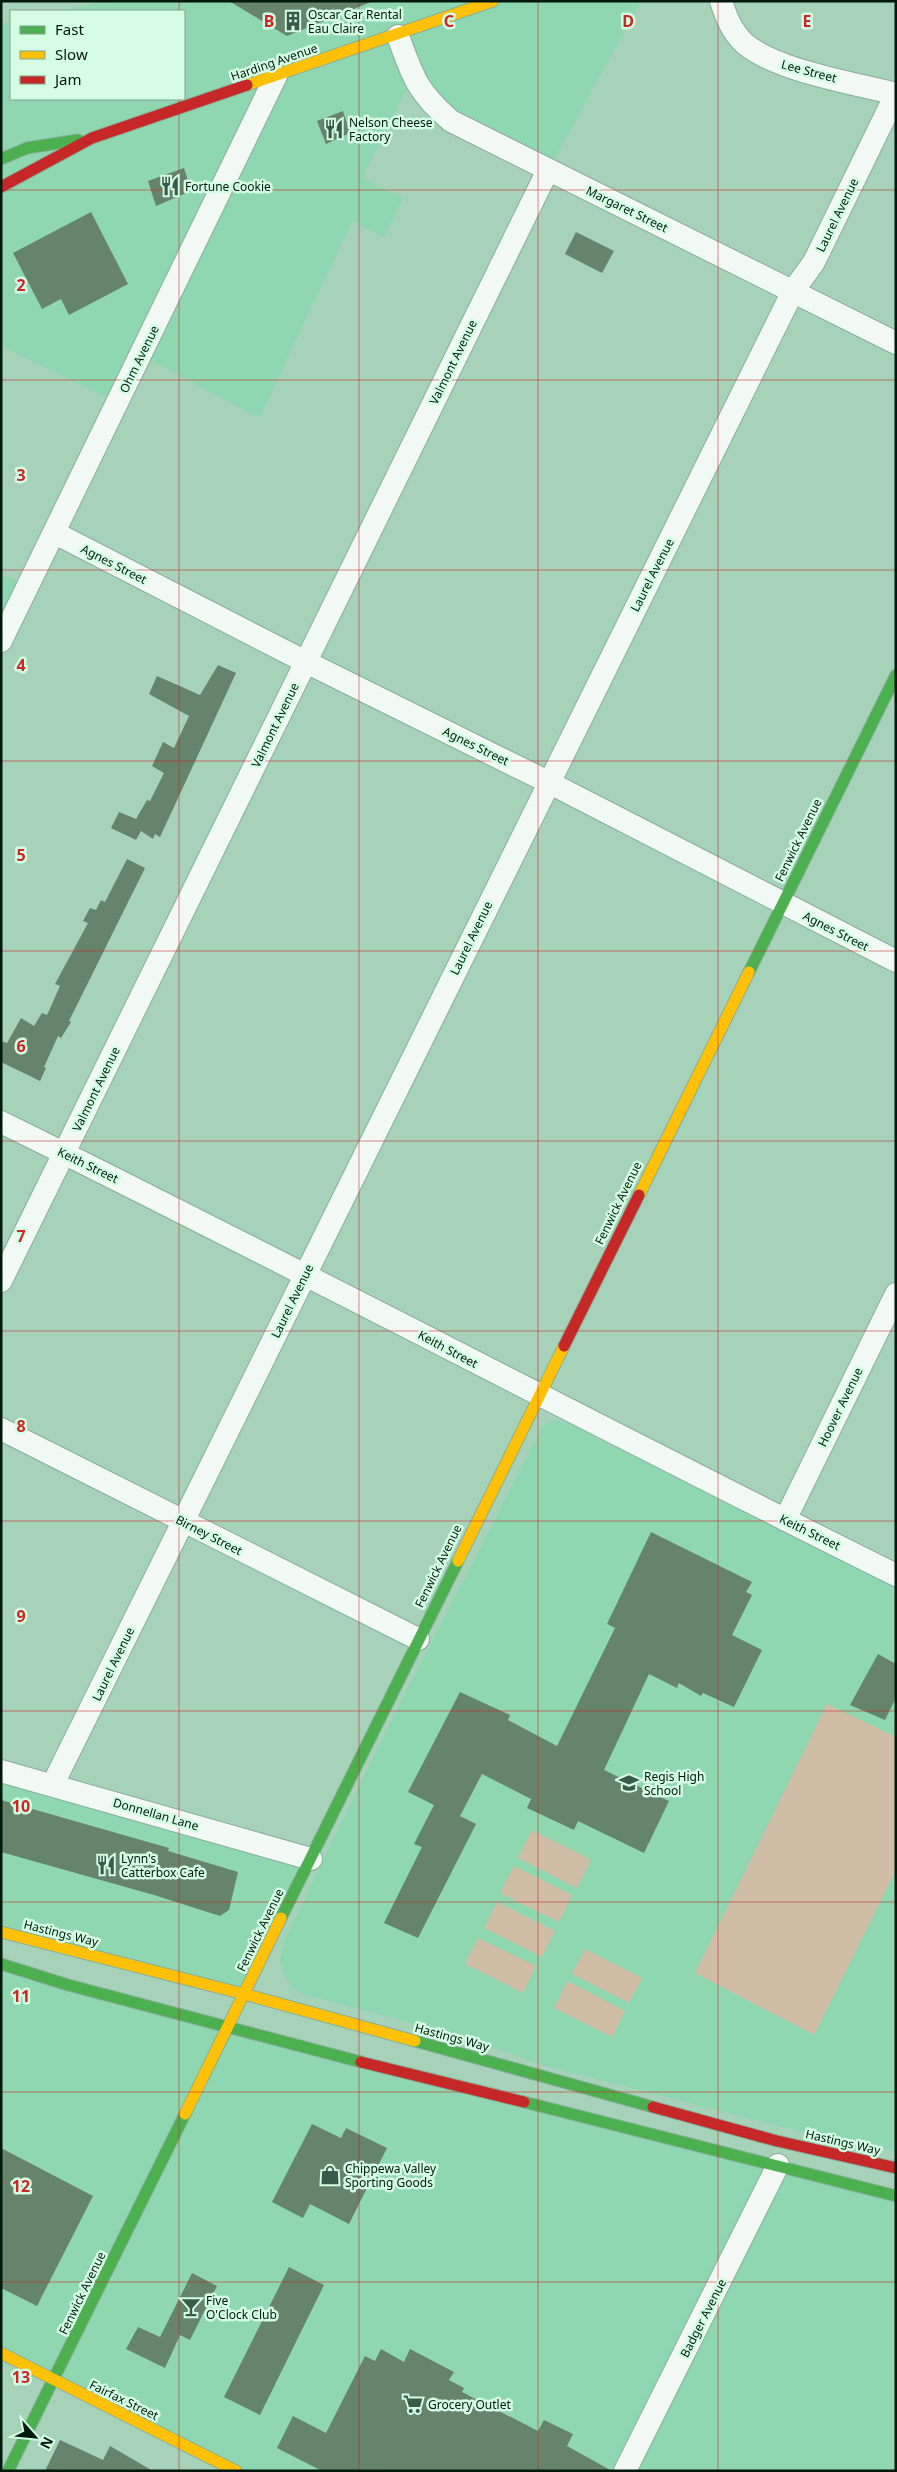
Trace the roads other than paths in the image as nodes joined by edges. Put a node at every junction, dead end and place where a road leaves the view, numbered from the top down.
1 (493, 1) edge
2 (721, 1) edge
3 (398, 36) junction
4 (276, 76) junction
5 (896, 94) edge
6 (92, 138) junction
7 (1, 160) edge
8 (548, 170) junction
9 (1, 188) edge
10 (793, 291) junction
11 (896, 343) edge
12 (55, 533) junction
13 (1, 641) edge
14 (306, 662) junction
15 (896, 675) edge
16 (548, 782) junction
17 (782, 904) junction
18 (896, 961) edge
19 (1, 1122) edge
20 (64, 1153) junction
21 (305, 1274) junction
22 (1, 1281) edge
23 (896, 1294) edge
24 (538, 1395) junction
25 (1, 1429) edge
26 (785, 1520) junction
27 (183, 1522) junction
28 (896, 1575) edge
29 (418, 1639) junction
30 (1, 1772) edge
31 (53, 1784) junction
32 (311, 1858) junction
33 (1, 1932) edge
34 (1, 1964) edge
35 (244, 1994) junction
36 (228, 2028) junction
37 (788, 2160) junction
38 (896, 2168) edge
39 (896, 2176) edge
40 (896, 2196) edge
41 (1, 2353) edge
42 (54, 2381) junction
43 (8, 2471) edge
44 (236, 2471) edge
45 (625, 2471) edge

1 - 3 main road, Harding Avenue
2 - 5 street, Lee Street
3 - 4 main road, Harding Avenue
3 - 8 street, Margaret Street
4 - 6 main road, Harding Avenue
4 - 12 street, Ohm Avenue
5 - 10 street, Laurel Avenue
6 - 7 main road, Harding Avenue
6 - 9 main road, Harding Avenue
8 - 10 street, Margaret Street
8 - 14 street, Valmont Avenue
10 - 11 street, Margaret Street
10 - 16 street, Laurel Avenue
12 - 13 street, Ohm Avenue
12 - 14 street, Agnes Street
14 - 16 street, Agnes Street
14 - 20 street, Valmont Avenue
15 - 17 main road, Fenwick Avenue
16 - 17 street, Agnes Street
16 - 21 street, Laurel Avenue
17 - 18 street, Agnes Street
17 - 24 main road, Fenwick Avenue
19 - 20 street, Keith Street
20 - 21 street, Keith Street
20 - 22 street, Valmont Avenue
21 - 24 street, Keith Street
21 - 27 street, Laurel Avenue
23 - 26 street, Hoover Avenue
24 - 26 street, Keith Street
24 - 29 main road, Fenwick Avenue
25 - 27 street, Birney Street
26 - 28 street, Keith Street
27 - 29 street, Birney Street
27 - 31 street, Laurel Avenue
29 - 32 main road, Fenwick Avenue
30 - 31 street, Donnellan Lane
31 - 32 street, Donnellan Lane
32 - 35 main road, Fenwick Avenue
33 - 35 main road, Hastings Way
34 - 36 main road
35 - 36 main road, Fenwick Avenue
35 - 38 main road, Hastings Way
36 - 37 main road
36 - 42 main road, Fenwick Avenue
37 - 39 main road
37 - 40 main road
37 - 45 street, Badger Avenue
41 - 42 main road, Fairfax Street
42 - 43 main road, Fenwick Avenue
42 - 44 main road, Fairfax Street

